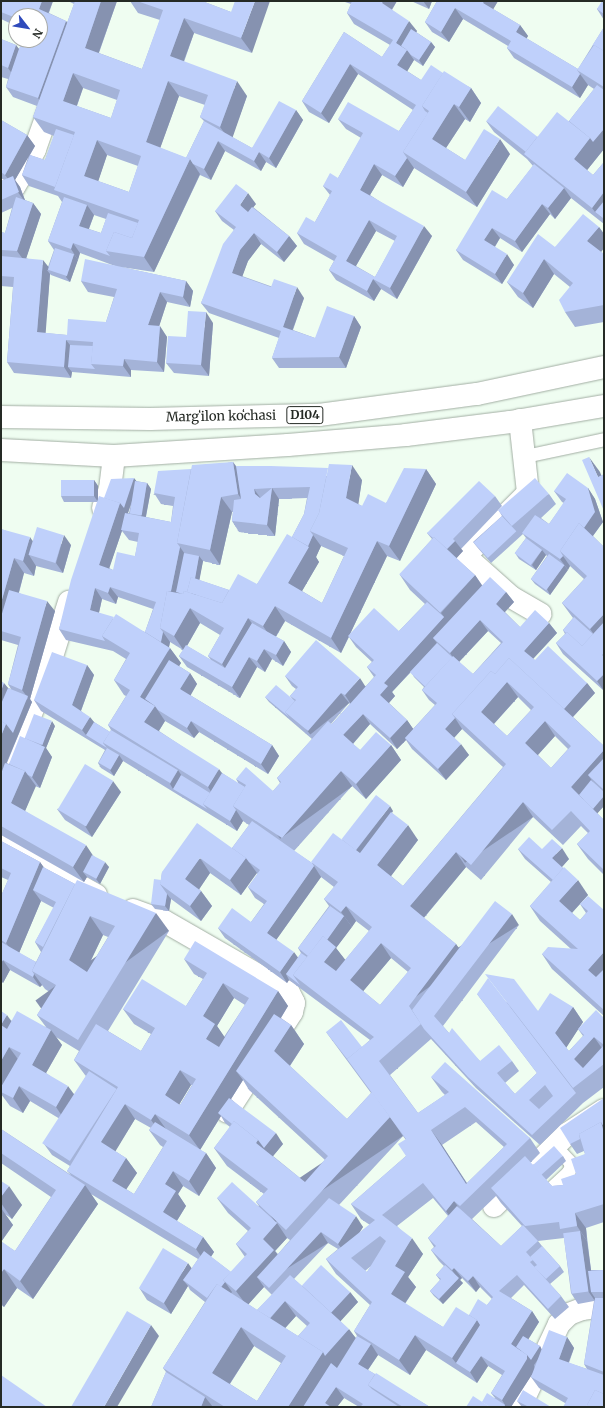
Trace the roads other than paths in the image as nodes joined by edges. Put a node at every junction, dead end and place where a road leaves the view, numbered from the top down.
1 (58, 83) edge
2 (1, 190) edge
3 (604, 367) edge
4 (604, 406) edge
5 (1, 416) edge
6 (520, 420) junction
7 (604, 439) edge
8 (1, 450) edge
9 (114, 456) junction
10 (525, 456) junction
11 (96, 524) edge
12 (75, 581) edge
13 (540, 614) edge
14 (1, 788) edge
15 (1, 842) edge
16 (604, 1110) edge
17 (228, 1112) edge
18 (555, 1146) junction
19 (553, 1186) edge
20 (494, 1206) edge
21 (604, 1306) edge
22 (520, 1407) edge

1 - 2 street
3 - 5 street, Margʻilon koʻchasi / D104
4 - 6 street, D104
6 - 9 street, D104
6 - 10 street
7 - 10 lane
8 - 9 street, D104
9 - 11 street
10 - 13 street
12 - 14 street
15 - 17 street
16 - 18 street
18 - 19 lane
18 - 20 street
21 - 22 street

